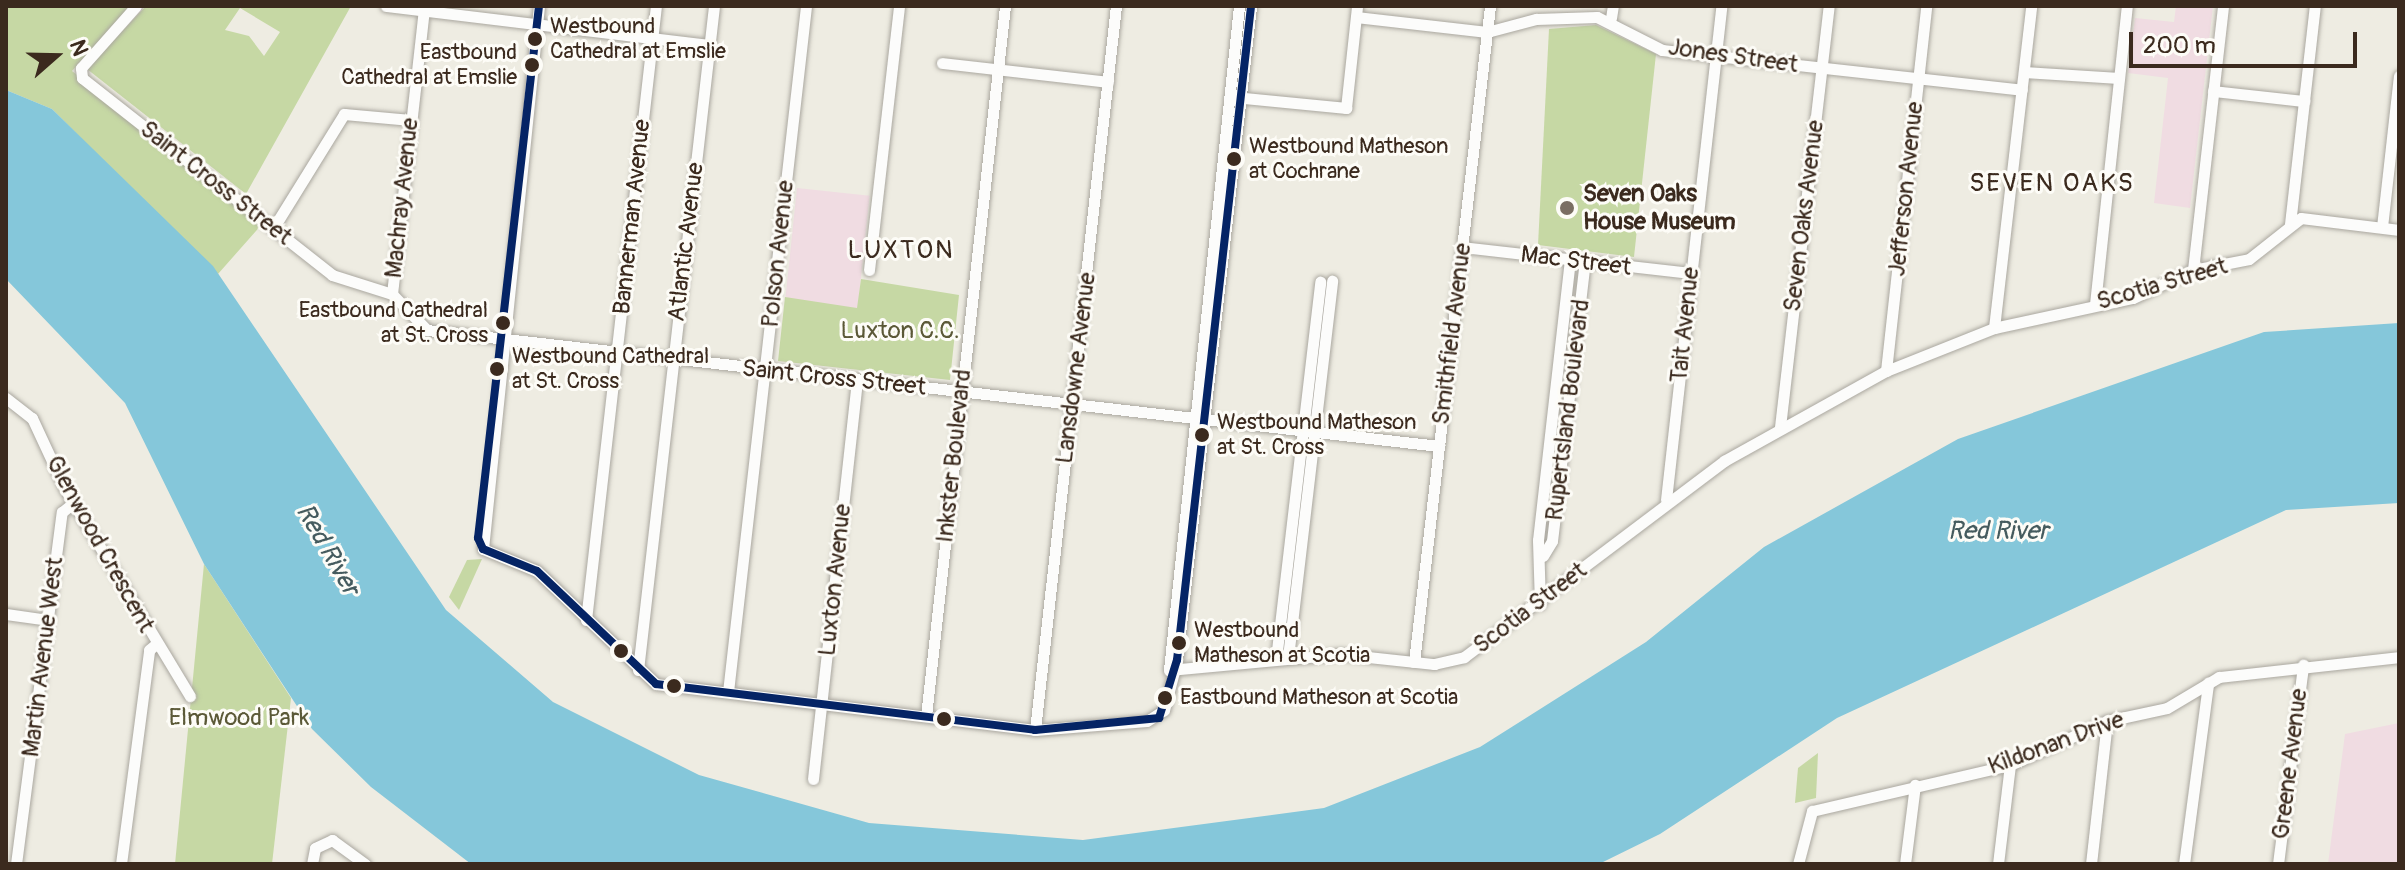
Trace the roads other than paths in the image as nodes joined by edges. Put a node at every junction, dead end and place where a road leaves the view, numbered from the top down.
1 (136, 6) edge
2 (386, 6) edge
3 (539, 6) edge
4 (656, 6) edge
5 (714, 6) edge
6 (806, 6) edge
7 (899, 6) edge
8 (1005, 6) edge
9 (1116, 6) edge
10 (1239, 6) edge
11 (1251, 6) edge
12 (1490, 6) edge
13 (1721, 6) edge
14 (1829, 6) edge
15 (1926, 6) edge
16 (2031, 6) edge
17 (2127, 6) edge
18 (2223, 6) edge
19 (2315, 6) edge
20 (423, 9) edge
21 (1357, 11) edge
22 (1597, 11) edge
23 (1612, 12) edge
24 (537, 26) junction
25 (1487, 32) junction
26 (652, 39) junction
27 (708, 45) junction
28 (1716, 57) junction
29 (942, 63) dead end
30 (1821, 68) junction
31 (997, 70) junction
32 (2024, 72) junction
33 (2399, 76) edge
34 (2119, 78) junction
35 (1108, 82) junction
36 (1918, 82) junction
37 (2022, 90) junction
38 (2213, 91) junction
39 (1235, 97) junction
40 (2304, 101) junction
41 (411, 120) junction
42 (2290, 224) junction
43 (274, 227) junction
44 (2382, 227) junction
45 (2399, 230) edge
46 (1462, 247) junction
47 (1570, 260) junction
48 (1585, 262) junction
49 (869, 270) dead end
50 (2193, 270) junction
51 (1690, 273) junction
52 (1326, 281) dead end
53 (392, 294) junction
54 (2095, 304) junction
55 (1994, 328) junction
56 (501, 341) junction
57 (616, 354) junction
58 (673, 360) junction
59 (765, 371) junction
60 (1886, 371) junction
61 (857, 381) junction
62 (961, 393) junction
63 (6, 398) edge
64 (1072, 405) junction
65 (1198, 419) junction
66 (1780, 427) junction
67 (1309, 431) junction
68 (1439, 446) junction
69 (1666, 500) junction
70 (73, 503) junction
71 (1543, 556) junction
72 (1540, 604) junction
73 (6, 614) edge
74 (48, 620) junction
75 (586, 620) junction
76 (156, 644) junction
77 (2399, 657) edge
78 (1282, 658) junction
79 (1414, 662) junction
80 (2303, 665) junction
81 (638, 670) junction
82 (1169, 670) junction
83 (2208, 683) junction
84 (728, 692) junction
85 (190, 696) dead end
86 (822, 702) junction
87 (926, 716) junction
88 (2107, 721) junction
89 (1035, 730) junction
90 (2010, 765) junction
91 (813, 779) dead end
92 (1915, 785) junction
93 (16, 864) edge
94 (121, 864) edge
95 (312, 864) edge
96 (365, 864) edge
97 (1798, 864) edge
98 (1905, 864) edge
99 (1998, 864) edge
100 (2091, 864) edge
101 (2184, 864) edge
102 (2278, 864) edge

1 - 43 street, Saint Cross Street
2 - 20 street
3 - 24 street
4 - 26 street, Bannerman Avenue
5 - 27 street, Atlantic Avenue
6 - 59 street, Polson Avenue
7 - 49 street
8 - 31 street, Inkster Boulevard
9 - 35 street, Lansdowne Avenue
10 - 39 street
11 - 39 street
12 - 25 street, Smithfield Avenue
13 - 28 street, Tait Avenue
14 - 30 street, Seven Oaks Avenue
15 - 36 street, Jefferson Avenue
16 - 32 street
17 - 34 street
18 - 38 street
19 - 40 street
20 - 24 street
20 - 41 street, Machray Avenue
21 - 25 street, Jones Street
21 - 39 street
22 - 23 street, Jones Street
22 - 25 street, Jones Street
23 - 28 street, Jones Street
24 - 26 street
24 - 56 street
25 - 46 street, Smithfield Avenue
26 - 27 street
26 - 57 street, Bannerman Avenue
27 - 58 street, Atlantic Avenue
28 - 30 street, Jones Street
28 - 51 street, Tait Avenue
29 - 31 street
30 - 36 street, Jones Street
30 - 66 street, Seven Oaks Avenue
31 - 35 street
31 - 62 street, Inkster Boulevard
32 - 34 street
32 - 37 street
33 - 44 street
34 - 54 street
35 - 64 street, Lansdowne Avenue
36 - 37 street, Jones Street
36 - 60 street, Jefferson Avenue
37 - 55 street
38 - 40 street
38 - 50 street
39 - 65 street
40 - 42 street
41 - 43 street
41 - 53 street, Machray Avenue
42 - 44 street
42 - 50 street, Scotia Street
43 - 53 street, Saint Cross Street
44 - 45 street
46 - 47 street, Mac Street
46 - 68 street, Smithfield Avenue
47 - 48 street, Mac Street
47 - 71 street, Rupertsland Boulevard
48 - 51 street, Mac Street
48 - 71 street, Rupertsland Boulevard
50 - 54 street, Scotia Street
51 - 69 street, Tait Avenue
52 - 67 street
53 - 56 street, Saint Cross Street
54 - 55 street, Scotia Street
55 - 60 street, Scotia Street
56 - 57 street, Saint Cross Street
56 - 75 street
57 - 58 street, Saint Cross Street
57 - 75 street, Bannerman Avenue
58 - 59 street, Saint Cross Street
58 - 81 street, Atlantic Avenue
59 - 61 street, Saint Cross Street
59 - 84 street, Polson Avenue
60 - 66 street, Scotia Street
61 - 62 street, Saint Cross Street
61 - 86 street, Luxton Avenue
62 - 64 street, Saint Cross Street
62 - 87 street, Inkster Boulevard
63 - 70 street, Glenwood Crescent
64 - 65 street, Saint Cross Street
64 - 89 street, Lansdowne Avenue
65 - 67 street, Saint Cross Street
65 - 82 street
66 - 69 street, Scotia Street
67 - 68 street, Saint Cross Street
67 - 78 street
68 - 79 street, Smithfield Avenue
69 - 72 street, Scotia Street
70 - 74 street, Martin Avenue West
70 - 76 street, Glenwood Crescent
71 - 72 street, Rupertsland Boulevard
72 - 79 street, Scotia Street
73 - 74 street
74 - 93 street, Martin Avenue West
75 - 81 street
76 - 85 street, Glenwood Crescent
76 - 94 street
77 - 80 street, Kildonan Drive
78 - 79 street, Scotia Street
78 - 82 street, Scotia Street
80 - 83 street, Kildonan Drive
80 - 102 street, Greene Avenue
81 - 84 street
82 - 89 street
83 - 88 street, Kildonan Drive
83 - 101 street
84 - 86 street
86 - 87 street
86 - 91 street, Luxton Avenue
87 - 89 street
88 - 90 street, Kildonan Drive
88 - 100 street
90 - 92 street, Kildonan Drive
90 - 99 street
92 - 97 street, Kildonan Drive
92 - 98 street
95 - 96 street

